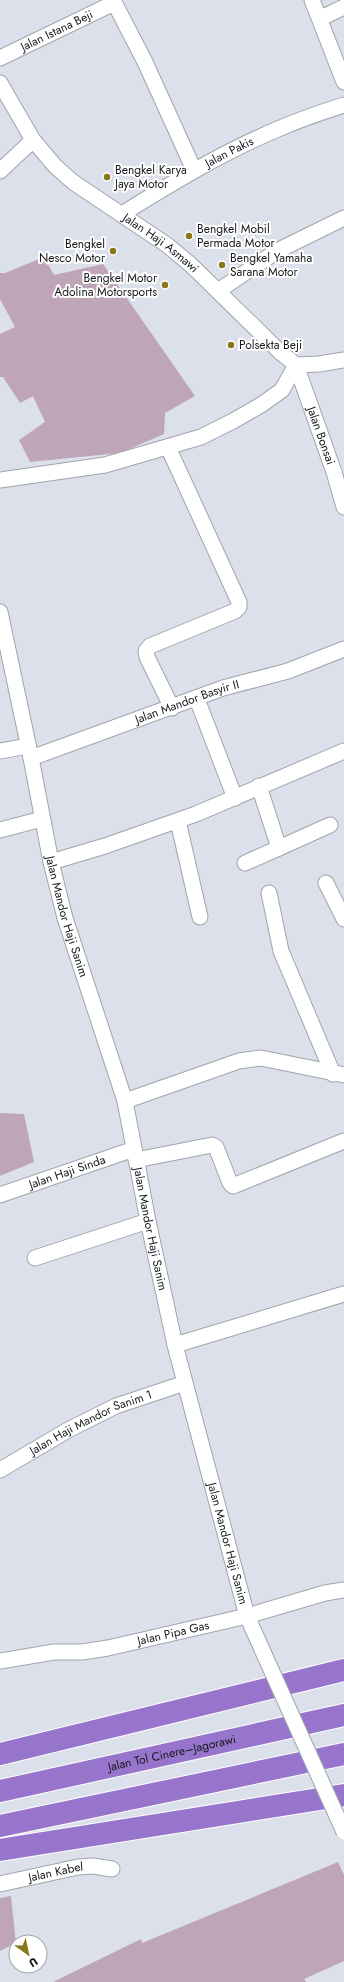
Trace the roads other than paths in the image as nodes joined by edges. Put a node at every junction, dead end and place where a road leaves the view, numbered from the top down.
1 (312, 0) edge
2 (113, 1) edge
3 (344, 7) edge
4 (321, 18) junction
5 (0, 58) edge
6 (344, 82) edge
7 (0, 83) edge
8 (344, 104) edge
9 (33, 140) junction
10 (194, 170) junction
11 (0, 171) edge
12 (122, 214) junction
13 (344, 218) edge
14 (218, 290) junction
15 (344, 360) edge
16 (296, 365) junction
17 (168, 447) junction
18 (0, 480) edge
19 (344, 507) edge
20 (0, 612) edge
21 (2, 631) edge
22 (344, 649) edge
23 (196, 699) junction
24 (172, 708) junction
25 (0, 751) edge
26 (344, 751) edge
27 (30, 752) junction
28 (259, 786) junction
29 (235, 798) junction
30 (42, 819) junction
31 (178, 821) junction
32 (330, 825) dead end
33 (0, 830) edge
34 (279, 848) junction
35 (51, 862) junction
36 (245, 863) dead end
37 (326, 883) dead end
38 (269, 893) dead end
39 (200, 917) dead end
40 (344, 919) edge
41 (339, 1074) edge
42 (125, 1101) junction
43 (344, 1141) edge
44 (135, 1154) junction
45 (0, 1195) edge
46 (148, 1221) junction
47 (35, 1258) dead end
48 (342, 1298) edge
49 (175, 1345) junction
50 (185, 1383) junction
51 (0, 1470) edge
52 (344, 1590) edge
53 (247, 1616) junction
54 (0, 1661) edge
55 (344, 1670) edge
56 (344, 1715) edge
57 (0, 1754) edge
58 (344, 1754) edge
59 (0, 1791) edge
60 (344, 1795) edge
61 (0, 1826) edge
62 (344, 1832) edge
63 (0, 1850) edge
64 (112, 1869) dead end
65 (0, 1884) edge

1 - 4 street
2 - 5 street, Jalan Istana Beji
2 - 10 street
3 - 4 street
4 - 6 street
7 - 9 street, Jalan Haji Asmawi
8 - 10 street, Jalan Pakis
9 - 11 street
9 - 12 street, Jalan Haji Asmawi
10 - 12 street, Jalan Pakis
12 - 14 street, Jalan Haji Asmawi
13 - 14 street
14 - 16 street, Jalan Haji Asmawi
15 - 16 street
16 - 17 street
16 - 19 street, Jalan Bonsai
17 - 18 street
17 - 24 street
20 - 21 street, Jalan Mandor Haji Sanim
21 - 27 street, Jalan Mandor Haji Sanim
22 - 23 street, Jalan Mandor Basyir II
23 - 24 street, Jalan Mandor Basyir II
23 - 29 street
24 - 27 street, Jalan Mandor Basyir II
25 - 27 street, Jalan Mandor Basyir II
26 - 28 street
27 - 30 street, Jalan Mandor Haji Sanim
28 - 29 street
28 - 34 street
29 - 31 street
30 - 33 street
30 - 35 street, Jalan Mandor Haji Sanim
31 - 35 street
31 - 39 street
32 - 34 street
34 - 36 street
35 - 42 street, Jalan Mandor Haji Sanim
37 - 40 street
38 - 41 street
41 - 42 street
42 - 44 street, Jalan Mandor Haji Sanim
43 - 44 street, Jalan Haji Sinda
44 - 45 street, Jalan Haji Sinda
44 - 46 street, Jalan Mandor Haji Sanim
46 - 47 street
46 - 49 street, Jalan Mandor Haji Sanim
48 - 49 street
49 - 50 street, Jalan Mandor Haji Sanim
50 - 51 street, Jalan Haji Mandor Sanim 1
50 - 53 street, Jalan Mandor Haji Sanim
52 - 53 street, Jalan Pipa Gas
53 - 54 street, Jalan Pipa Gas
53 - 62 street, Jalan Mandor Haji Sanim, bridge
55 - 57 highway
56 - 59 highway, Jalan Tol Cinere–Jagorawi
58 - 61 highway
60 - 63 highway
64 - 65 street, Jalan Kabel

